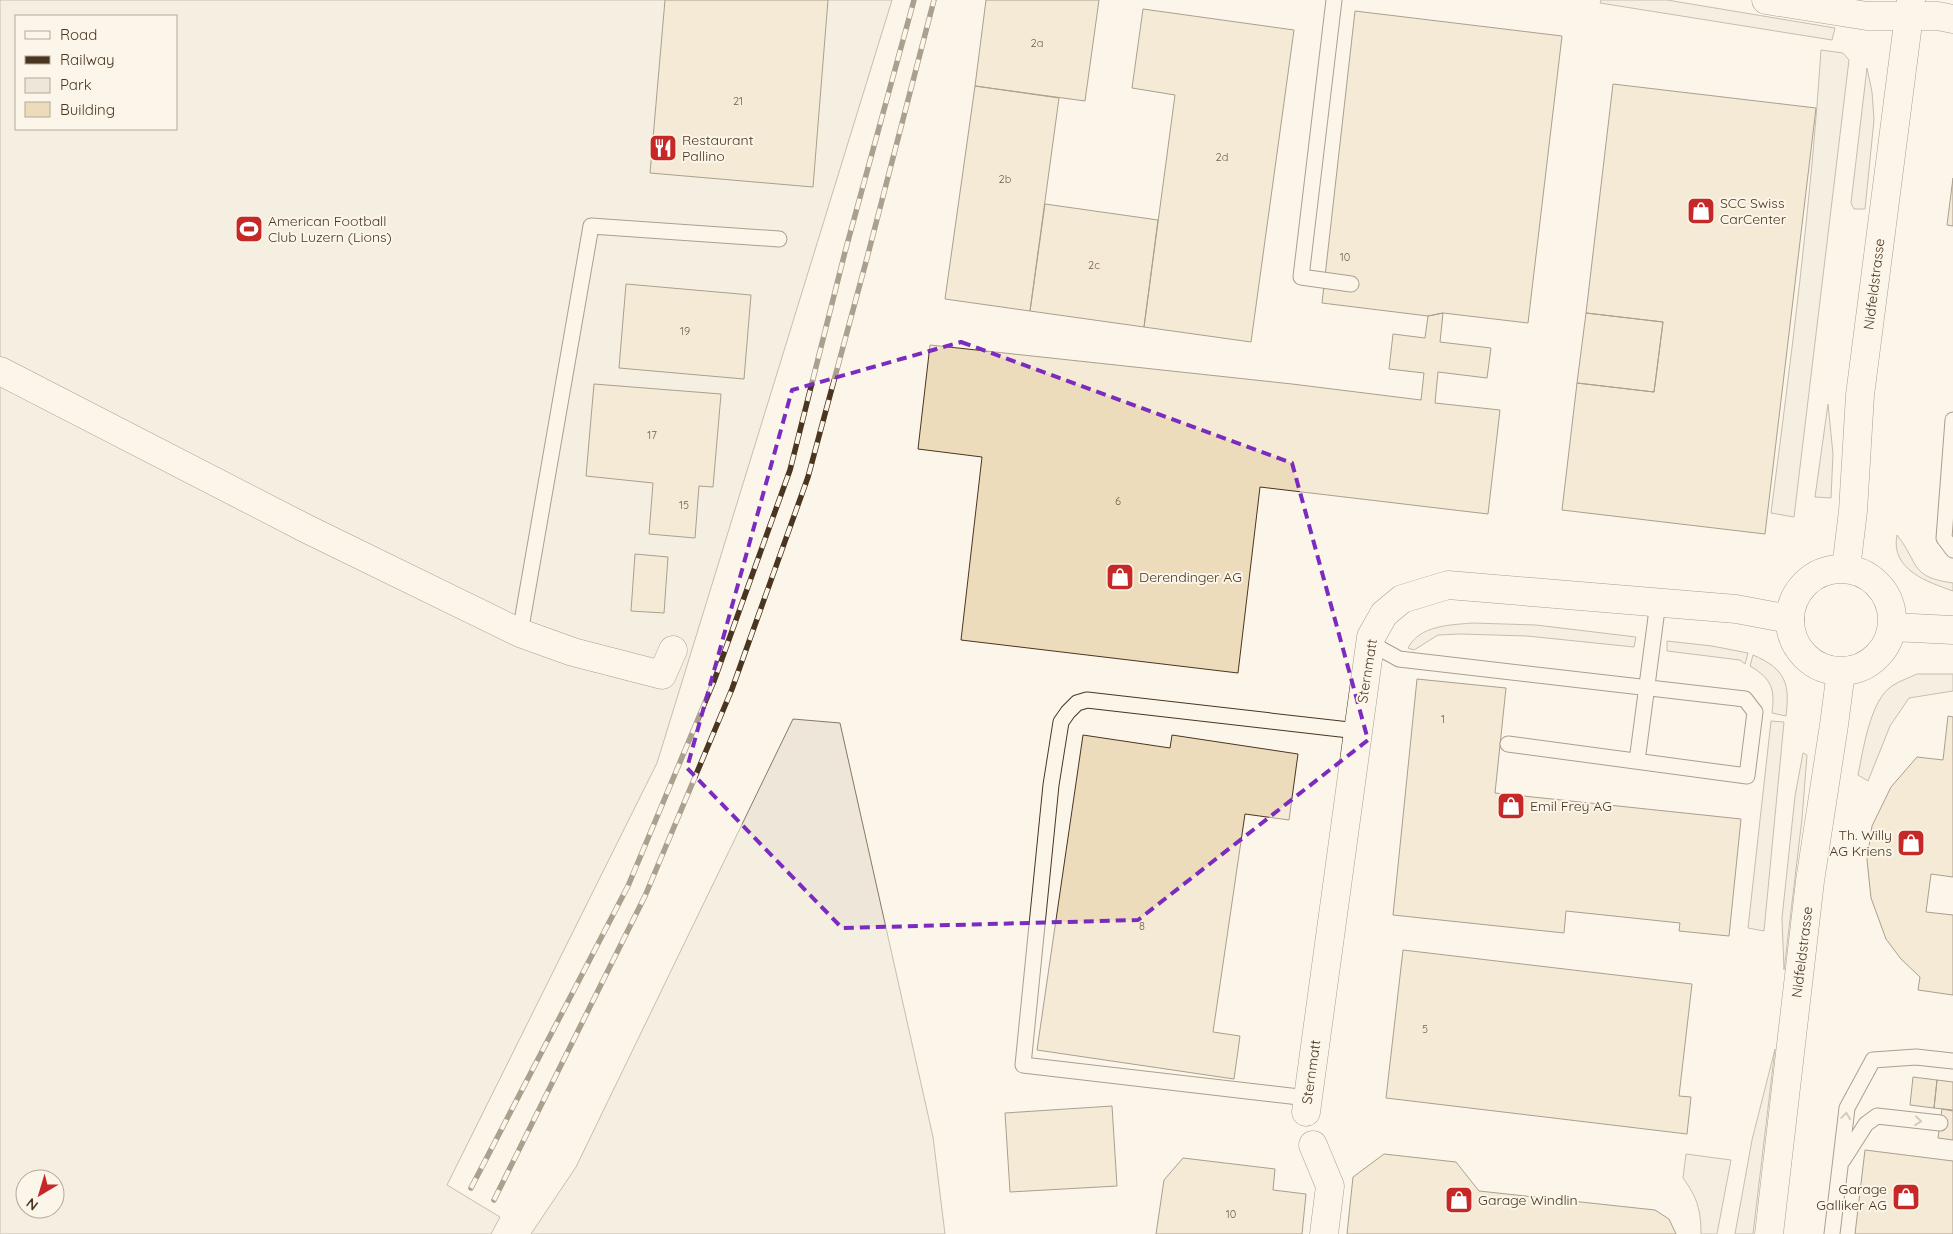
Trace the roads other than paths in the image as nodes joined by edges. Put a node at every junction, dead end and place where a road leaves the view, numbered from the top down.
1 (1334, 0) edge
2 (1766, 0) edge
3 (1910, 8) edge
4 (1953, 19) edge
5 (779, 239) dead end
6 (1351, 284) dead end
7 (0, 371) edge
8 (1953, 420) edge
9 (1953, 550) edge
10 (1846, 569) junction
11 (1658, 602) junction
12 (1790, 619) junction
13 (1892, 627) junction
14 (1953, 630) edge
15 (520, 633) junction
16 (1370, 643) junction
17 (673, 650) dead end
18 (1841, 671) junction
19 (1647, 688) junction
20 (1358, 731) junction
21 (1508, 744) dead end
22 (1637, 762) junction
23 (1953, 1061) edge
24 (1307, 1105) joint
25 (1940, 1123) dead end
26 (1313, 1145) dead end
27 (1840, 1163) junction
28 (1324, 1234) edge
29 (1770, 1234) edge
30 (1832, 1234) edge

1 - 6 lane
2 - 3 street
3 - 4 street
3 - 10 street, Nidfeldstrasse
5 - 15 lane
7 - 15 street
8 - 9 lane
10 - 12 street
10 - 13 street
11 - 12 street, Sternmatt
11 - 16 street, Sternmatt
11 - 19 lane
12 - 18 street
13 - 14 street
13 - 18 street
15 - 17 street
16 - 19 lane
16 - 20 street, Sternmatt
18 - 29 street, Nidfeldstrasse
19 - 22 lane
19 - 22 lane
20 - 24 street, Sternmatt
20 - 24 lane
21 - 22 lane
27 -> 23 lane
27 -> 25 lane
26 - 28 street
27 - 30 lane

